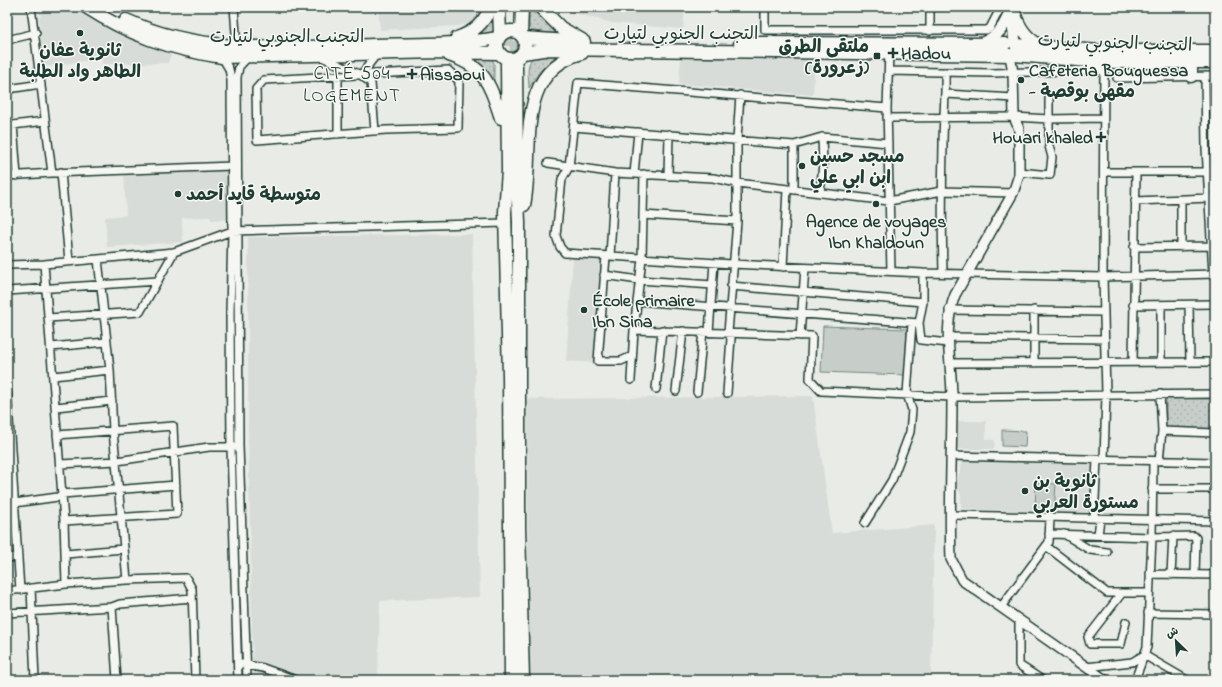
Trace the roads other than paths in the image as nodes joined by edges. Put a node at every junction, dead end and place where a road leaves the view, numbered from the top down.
1 (31, 7) edge
2 (86, 7) edge
3 (102, 7) edge
4 (234, 7) edge
5 (491, 7) edge
6 (499, 7) edge
7 (507, 7) edge
8 (514, 7) edge
9 (522, 7) edge
10 (540, 7) edge
11 (765, 7) edge
12 (930, 7) edge
13 (1001, 7) edge
14 (1012, 7) edge
15 (930, 31) junction
16 (36, 33) junction
17 (499, 37) junction
18 (522, 37) junction
19 (7, 40) edge
20 (980, 44) junction
21 (588, 46) junction
22 (237, 47) junction
23 (440, 48) junction
24 (1049, 48) junction
25 (1011, 49) junction
26 (1215, 51) edge
27 (889, 53) junction
28 (376, 55) junction
29 (320, 56) junction
30 (222, 57) junction
31 (248, 57) junction
32 (511, 58) junction
33 (1215, 62) edge
34 (1191, 64) junction
35 (1104, 66) junction
36 (889, 70) junction
37 (945, 72) junction
38 (1013, 72) junction
39 (361, 75) junction
40 (338, 76) junction
41 (1191, 76) junction
42 (1205, 76) junction
43 (1215, 76) edge
44 (1117, 78) dead end
45 (41, 84) junction
46 (7, 94) edge
47 (946, 94) junction
48 (740, 95) junction
49 (1014, 98) junction
50 (1049, 98) dead end
51 (887, 108) junction
52 (1014, 117) junction
53 (501, 118) junction
54 (887, 118) junction
55 (1103, 118) junction
56 (944, 119) junction
57 (1049, 119) junction
58 (45, 121) junction
59 (574, 127) junction
60 (375, 131) junction
61 (638, 132) junction
62 (338, 134) junction
63 (669, 134) junction
64 (822, 137) junction
65 (737, 140) junction
66 (888, 143) junction
67 (794, 144) junction
68 (548, 163) dead end
69 (232, 166) junction
70 (569, 167) junction
71 (61, 172) junction
72 (1019, 172) junction
73 (1104, 172) junction
74 (1136, 172) junction
75 (1212, 172) edge
76 (52, 173) junction
77 (615, 173) junction
78 (634, 174) junction
79 (644, 174) junction
80 (7, 176) edge
81 (17, 176) junction
82 (668, 176) junction
83 (737, 183) junction
84 (790, 190) junction
85 (942, 191) junction
86 (820, 193) junction
87 (1013, 193) junction
88 (1210, 198) junction
89 (1181, 200) junction
90 (889, 201) junction
91 (1135, 201) junction
92 (643, 215) junction
93 (505, 217) junction
94 (737, 221) junction
95 (519, 222) junction
96 (236, 231) junction
97 (1212, 246) junction
98 (1134, 247) junction
99 (1181, 247) junction
100 (174, 252) junction
101 (608, 256) junction
102 (642, 258) junction
103 (98, 259) junction
104 (70, 261) junction
105 (714, 263) junction
106 (44, 264) junction
107 (732, 264) junction
108 (7, 265) edge
109 (783, 267) junction
110 (805, 268) junction
111 (891, 270) junction
112 (923, 273) junction
113 (943, 273) junction
114 (967, 274) junction
115 (1214, 274) edge
116 (1134, 275) junction
117 (604, 276) junction
118 (1103, 277) junction
119 (639, 280) junction
120 (158, 281) junction
121 (100, 284) junction
122 (713, 285) junction
123 (731, 286) junction
124 (45, 288) junction
125 (7, 291) edge
126 (804, 293) junction
127 (637, 301) junction
128 (923, 302) junction
129 (1215, 304) edge
130 (1133, 305) junction
131 (1162, 305) junction
132 (1189, 305) junction
133 (711, 308) junction
134 (730, 308) junction
135 (949, 310) junction
136 (1034, 310) junction
137 (1104, 312) junction
138 (103, 314) junction
139 (803, 314) junction
140 (48, 318) junction
141 (916, 323) junction
142 (634, 330) junction
143 (662, 330) junction
144 (683, 331) junction
145 (706, 332) junction
146 (728, 333) junction
147 (800, 336) junction
148 (1034, 338) junction
149 (1105, 339) junction
150 (948, 340) junction
151 (106, 342) junction
152 (51, 347) junction
153 (632, 356) junction
154 (1106, 362) junction
155 (1133, 362) junction
156 (1161, 362) junction
157 (1190, 362) junction
158 (1215, 362) edge
159 (951, 363) junction
160 (1034, 363) junction
161 (110, 370) junction
162 (53, 376) junction
163 (631, 380) dead end
164 (7, 388) edge
165 (656, 389) dead end
166 (676, 391) dead end
167 (697, 392) dead end
168 (726, 393) dead end
169 (907, 394) junction
170 (1106, 394) junction
171 (1160, 394) junction
172 (1215, 394) edge
173 (952, 397) junction
174 (112, 401) junction
175 (56, 407) junction
176 (8, 412) edge
177 (113, 430) junction
178 (1162, 432) junction
179 (1215, 433) edge
180 (58, 435) junction
181 (9, 441) edge
182 (235, 447) junction
183 (174, 454) junction
184 (951, 456) junction
185 (1101, 460) junction
186 (117, 461) junction
187 (1156, 461) junction
188 (1215, 462) edge
189 (60, 464) junction
190 (10, 471) edge
191 (176, 485) junction
192 (118, 489) junction
193 (1152, 489) junction
194 (1215, 490) edge
195 (62, 494) junction
196 (11, 504) edge
197 (952, 515) junction
198 (1050, 516) junction
199 (121, 518) junction
200 (1097, 518) junction
201 (1152, 519) junction
202 (64, 521) junction
203 (1215, 521) edge
204 (865, 523) dead end
205 (1049, 534) junction
206 (1064, 534) junction
207 (1098, 535) junction
208 (235, 536) junction
209 (242, 536) junction
210 (1173, 536) junction
211 (1152, 537) junction
212 (1046, 546) junction
213 (123, 549) junction
214 (1107, 552) dead end
215 (515, 553) junction
216 (66, 554) junction
217 (18, 557) junction
218 (7, 558) edge
219 (1150, 574) junction
220 (1171, 575) junction
221 (1196, 575) junction
222 (1215, 575) edge
223 (127, 580) junction
224 (66, 584) junction
225 (31, 588) junction
226 (20, 590) junction
227 (7, 591) edge
228 (1122, 593) junction
229 (1149, 593) junction
230 (192, 598) junction
231 (112, 607) junction
232 (1001, 607) junction
233 (31, 611) junction
234 (7, 613) edge
235 (1148, 613) junction
236 (1215, 614) edge
237 (1018, 620) junction
238 (1126, 622) dead end
239 (1144, 655) junction
240 (238, 664) junction
241 (246, 665) junction
242 (1086, 667) junction
243 (35, 680) edge
244 (117, 680) edge
245 (195, 680) edge
246 (238, 680) edge
247 (247, 680) edge
248 (296, 680) edge
249 (511, 680) edge
250 (523, 680) edge
251 (1042, 680) edge
252 (1106, 680) edge
253 (1135, 680) edge
254 (1187, 680) edge

1 - 16 street
2 - 30 highway, التجنب الجنوبي لتيارت
3 - 22 highway, التجنب الجنوبي لتيارت
4 - 22 street
5 - 23 highway
6 - 17 highway
7 - 8 highway
9 - 18 highway
10 - 21 highway
11 - 15 street
12 - 15 street
13 - 15 street
14 - 20 main road
14 - 24 main road
14 - 25 main road
16 - 19 street
16 - 45 street
17 - 18 highway
17 - 23 highway, التجنب الجنوبي لتيارت
17 - 32 highway
18 - 21 highway, التجنب الجنوبي لتيارت
18 - 32 highway
20 - 21 highway, التجنب الجنوبي لتيارت
20 - 25 highway, التجنب الجنوبي لتيارت
21 - 27 highway, التجنب الجنوبي لتيارت
21 - 32 highway, التجنب الجنوبي لتيارت
21 - 95 highway
22 - 23 highway, التجنب الجنوبي لتيارت
23 - 28 highway, التجنب الجنوبي لتيارت
23 - 32 highway, التجنب الجنوبي لتيارت
23 - 53 highway
24 - 25 highway, التجنب الجنوبي لتيارت
24 - 26 highway, التجنب الجنوبي لتيارت
25 - 27 highway, التجنب الجنوبي لتيارت
25 - 35 highway, التجنب الجنوبي لتيارت
25 - 38 street
27 - 36 street
28 - 29 highway, التجنب الجنوبي لتيارت
28 - 39 street
29 - 31 highway, التجنب الجنوبي لتيارت
29 - 39 street
30 - 31 highway, التجنب الجنوبي لتيارت
30 - 69 street
31 - 96 street
32 - 53 highway
32 - 93 highway
32 - 95 highway
33 - 34 highway, التجنب الجنوبي لتيارت
34 - 35 highway, التجنب الجنوبي لتيارت
34 - 41 highway
35 - 38 street
35 - 55 street
36 - 37 street
36 - 51 street
37 - 38 street
37 - 47 street
38 - 49 street
39 - 40 street
39 - 60 street
39 - 60 street
40 - 62 street
40 - 62 street
41 - 42 street
41 - 44 street
42 - 43 street
42 - 75 street
45 - 46 street
45 - 58 street
47 - 49 street
47 - 56 street
48 - 51 street
48 - 59 street
48 - 65 street
49 - 52 street
50 - 57 street
51 - 54 street
52 - 56 street
52 - 57 street
52 - 72 street
53 - 93 highway
54 - 56 street
54 - 66 street
55 - 57 street
55 - 73 street
56 - 85 street
57 - 72 street
58 - 76 street
58 - 81 street
59 - 61 street
59 - 70 street
60 - 62 street
61 - 63 street
61 - 78 street
63 - 65 street
63 - 82 street
64 - 66 street
64 - 67 street
64 - 86 street
65 - 67 street
65 - 83 street
66 - 90 street
67 - 84 street
68 - 70 street
69 - 71 street
69 - 96 street
70 - 77 street
70 - 101 street
71 - 76 street
71 - 104 street
72 - 87 street
73 - 74 street
73 - 118 street
74 - 75 street
74 - 91 street
75 - 88 street
76 - 81 street
77 - 78 street
77 - 101 street
78 - 79 street
79 - 82 street
79 - 92 street
80 - 81 street
82 - 83 street
83 - 84 street
83 - 94 street
84 - 86 street
84 - 109 street
85 - 87 street
85 - 90 street
85 - 113 street
86 - 90 street
87 - 114 street
88 - 89 street
88 - 97 street
89 - 91 street
89 - 99 street
90 - 111 street
91 - 98 street
92 - 94 street
92 - 102 street
93 - 96 street
93 - 215 highway
94 - 107 street
95 - 215 highway
96 - 100 street
96 - 182 street
97 - 99 street
97 - 115 street
98 - 99 street
98 - 116 street
100 - 103 street
100 - 120 street
101 - 102 street
101 - 117 street
102 - 105 street
102 - 119 street
103 - 104 street
103 - 121 street
104 - 106 street
105 - 107 street
105 - 122 street
106 - 108 street
106 - 124 street
107 - 109 street
107 - 123 street
109 - 110 street
110 - 111 street
110 - 126 street
111 - 112 street
112 - 113 street
112 - 128 street
113 - 114 street
114 - 118 street
114 - 135 street
115 - 116 street
116 - 118 street
116 - 130 street
117 - 119 street
117 - 153 street
118 - 137 street
119 - 122 street
119 - 127 street
120 - 121 street
120 - 138 street
121 - 124 street
121 - 138 street
122 - 133 street
123 - 126 street
123 - 134 street
124 - 125 street
124 - 140 street
126 - 128 street
126 - 139 street
127 - 133 street
127 - 142 street
128 - 141 street
129 - 132 street
130 - 131 street
130 - 155 street
131 - 132 street
131 - 156 street
132 - 157 street
133 - 134 street
133 - 145 street
134 - 139 street
134 - 146 street
135 - 136 street
135 - 150 street
136 - 137 street
136 - 148 street
137 - 149 street
138 - 140 street
138 - 151 street
139 - 141 street
139 - 147 street
140 - 152 street
141 - 150 street
141 - 169 street
142 - 143 street
142 - 153 street
143 - 144 street
143 - 165 street
144 - 145 street
144 - 166 street
145 - 146 street
145 - 167 street
146 - 147 street
146 - 168 street
147 - 169 street
148 - 149 street
148 - 150 street
148 - 160 street
149 - 154 street
150 - 159 street
151 - 152 street
151 - 161 street
152 - 162 street
153 - 163 street
154 - 155 street
154 - 160 street
154 - 170 street
155 - 156 street
156 - 157 street
157 - 158 street
159 - 160 street
159 - 173 street
161 - 162 street
161 - 174 street
162 - 175 street
164 - 176 street
169 - 173 street
169 - 204 street
170 - 171 street
170 - 173 street
170 - 185 street
171 - 172 street
171 - 178 street
173 - 184 street
174 - 175 street
174 - 177 street
175 - 180 street
176 - 181 street
177 - 180 street
177 - 183 street
177 - 186 street
178 - 179 street
178 - 187 street
180 - 189 street
181 - 190 street
182 - 183 street
182 - 208 street
182 - 209 street
183 - 186 street
183 - 191 street
184 - 185 street
184 - 197 street
185 - 187 street
185 - 200 street
186 - 189 street
186 - 192 street
187 - 188 street
187 - 193 street
189 - 195 street
190 - 196 street
191 - 192 street
191 - 199 street
192 - 195 street
192 - 199 street
193 - 194 street
193 - 201 street
195 - 196 street
195 - 202 street
196 - 217 street
197 - 198 street
197 - 232 street
198 - 200 street
198 - 205 street
199 - 202 street
199 - 213 street
200 - 201 street
200 - 207 street
201 - 203 street
201 - 211 street
202 - 216 street
205 - 206 street
205 - 212 street
206 - 207 street
206 - 214 street
207 - 211 street
208 - 209 street
208 - 240 street
209 - 241 street
210 - 211 street
210 - 220 street
210 - 221 street
211 - 219 street
212 - 228 street
212 - 232 street
213 - 216 street
213 - 223 street
215 - 249 highway
215 - 250 highway
216 - 224 street
217 - 218 street
217 - 226 street
219 - 220 street
219 - 229 street
220 - 221 street
221 - 222 street
223 - 224 street
223 - 230 street
224 - 225 street
225 - 226 street
225 - 233 street
226 - 227 street
228 - 229 street
228 - 238 street
229 - 235 street
230 - 231 street
230 - 245 street
231 - 233 street
231 - 244 street
232 - 237 street
233 - 234 street
233 - 243 street
235 - 236 street
235 - 239 street
237 - 242 street
237 - 251 street
239 - 242 street
239 - 253 street
239 - 254 street
240 - 241 street
240 - 246 street
241 - 247 street
241 - 248 street
242 - 252 street

